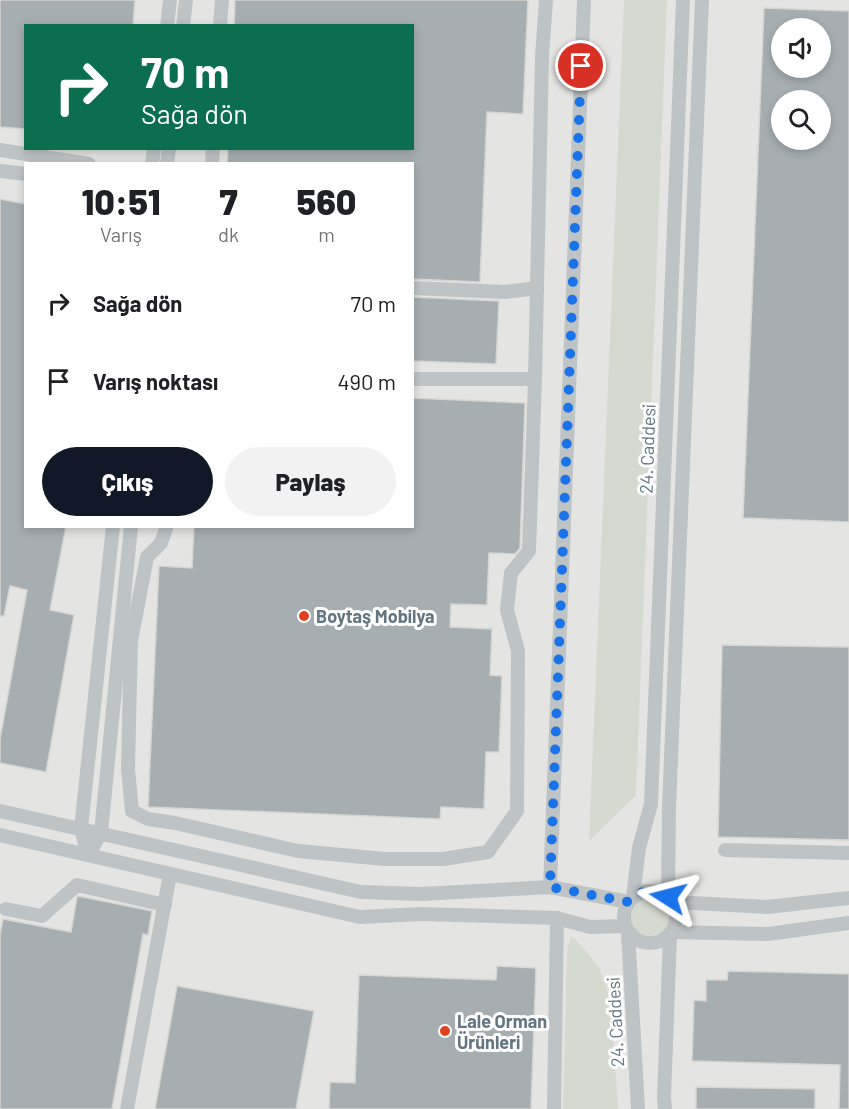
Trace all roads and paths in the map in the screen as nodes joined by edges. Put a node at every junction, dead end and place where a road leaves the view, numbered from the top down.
1 (170, 0) edge
2 (186, 0) edge
3 (222, 0) edge
4 (546, 0) edge
5 (584, 0) edge
6 (683, 0) edge
7 (702, 0) edge
8 (167, 24) edge
9 (183, 24) edge
10 (220, 24) edge
11 (0, 150) edge
12 (76, 162) edge
13 (0, 171) edge
14 (24, 174) edge
15 (414, 288) edge
16 (537, 288) junction
17 (414, 379) edge
18 (535, 379) junction
19 (113, 528) edge
20 (131, 528) edge
21 (166, 528) edge
22 (0, 811) edge
23 (81, 829) junction
24 (101, 833) junction
25 (0, 835) edge
26 (725, 850) dead end
27 (849, 853) edge
28 (88, 855) junction
29 (170, 874) junction
30 (550, 887) junction
31 (849, 898) edge
32 (631, 899) junction
33 (670, 900) junction
34 (165, 905) junction
35 (6, 909) dead end
36 (557, 918) junction
37 (849, 923) edge
38 (627, 929) junction
39 (671, 934) junction
40 (127, 1109) edge
41 (554, 1109) edge
42 (638, 1109) edge
43 (665, 1109) edge

1 - 8 street
2 - 9 street
3 - 10 street
4 - 16 street
5 - 30 street
6 - 32 street, 24. Caddesi
7 - 33 street, 24. Caddesi
11 - 12 street
13 - 14 street
15 - 16 street
16 - 18 street
17 - 18 street
18 - 21 street
19 - 23 street
20 - 24 street
22 - 23 street
23 - 24 street
23 - 28 street
24 - 28 street
24 - 30 street
25 - 28 street
26 - 27 street
28 - 29 street
29 - 34 street
29 - 36 street
30 - 32 street
31 - 33 street
32 - 33 street
32 - 38 street
33 - 39 street
34 - 35 street
34 - 40 street
36 - 38 street
36 - 41 street
37 - 39 street
38 - 39 street
38 - 42 street, 24. Caddesi
39 - 43 street

